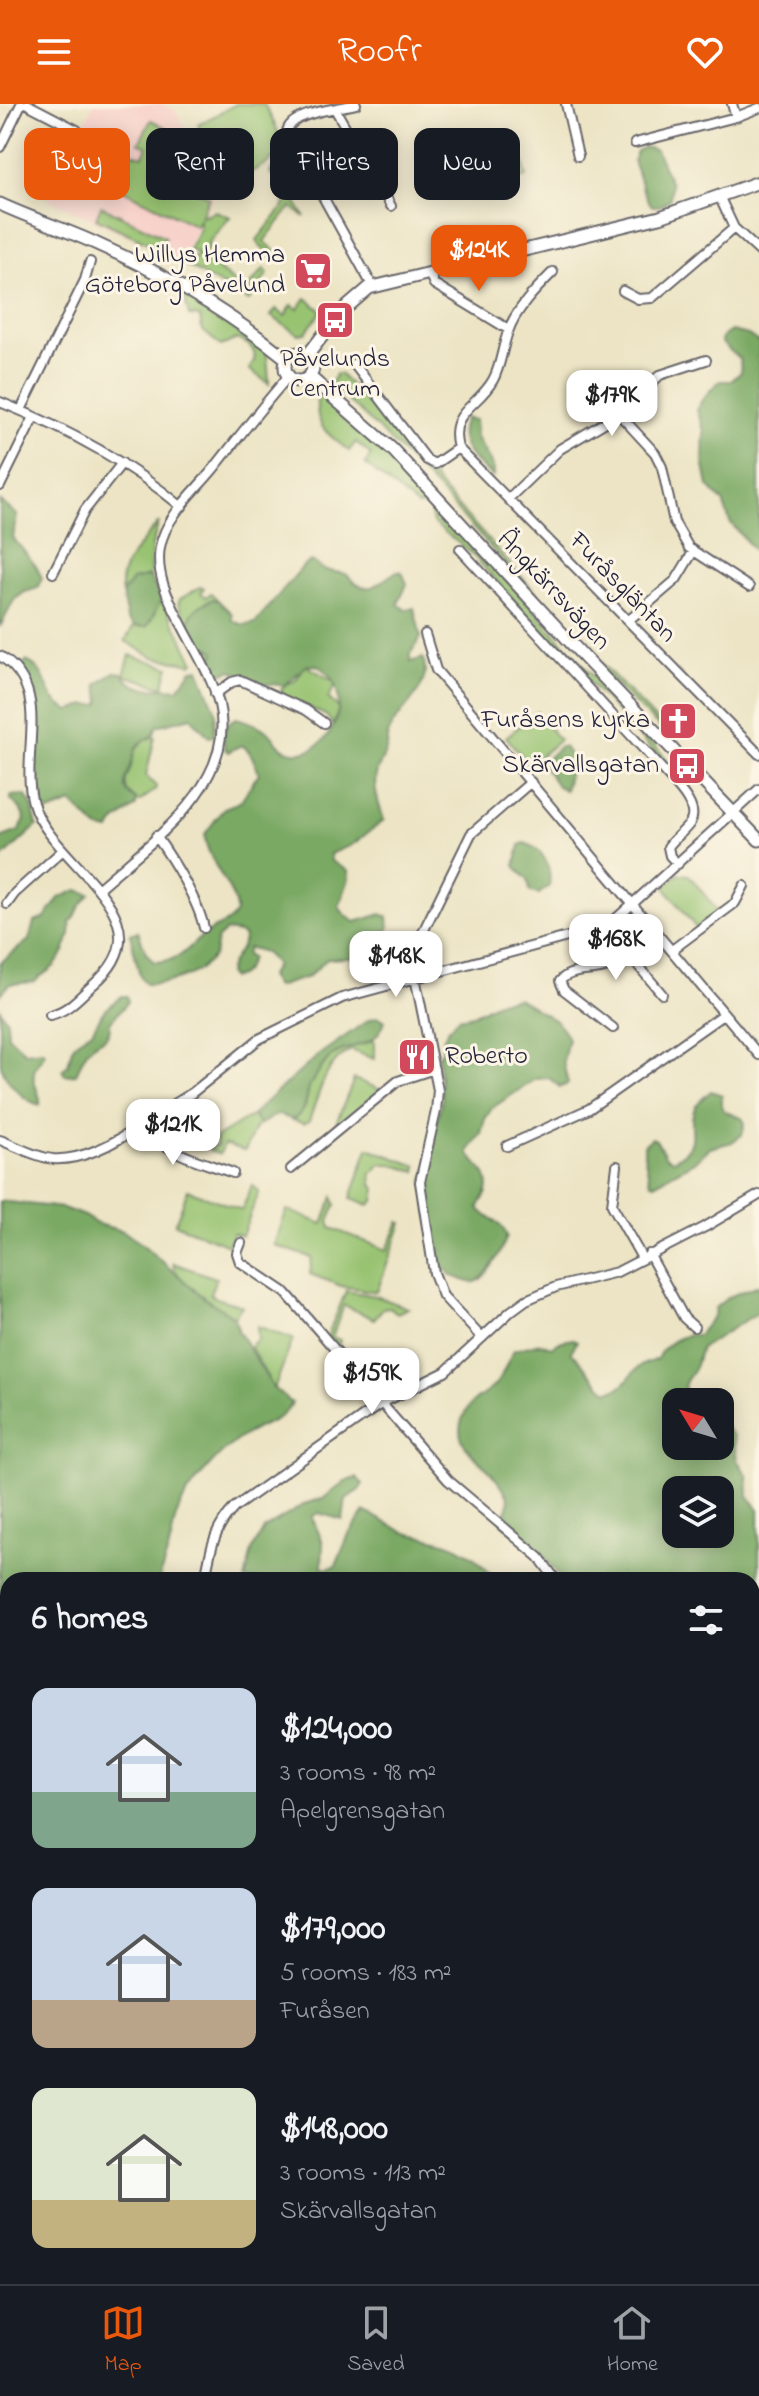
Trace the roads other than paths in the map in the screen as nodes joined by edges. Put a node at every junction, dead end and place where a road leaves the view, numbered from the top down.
1 (24, 104) edge
2 (356, 104) edge
3 (566, 104) edge
4 (732, 104) edge
5 (759, 108) edge
6 (335, 109) junction
7 (736, 117) junction
8 (73, 128) edge
9 (635, 143) dead end
10 (0, 147) edge
11 (578, 156) dead end
12 (759, 182) edge
13 (720, 198) junction
14 (0, 204) edge
15 (391, 206) dead end
16 (734, 228) junction
17 (759, 251) edge
18 (90, 262) dead end
19 (553, 272) dead end
20 (429, 273) junction
21 (373, 287) junction
22 (623, 291) dead end
23 (508, 329) junction
24 (307, 356) junction
25 (287, 359) junction
26 (706, 360) dead end
27 (354, 364) dead end
28 (288, 377) junction
29 (310, 377) junction
30 (0, 402) edge
31 (21, 410) junction
32 (619, 414) junction
33 (34, 417) junction
34 (458, 448) junction
35 (122, 463) junction
36 (0, 486) edge
37 (508, 499) junction
38 (182, 507) junction
39 (460, 549) dead end
40 (693, 552) junction
41 (53, 573) dead end
42 (749, 587) dead end
43 (629, 620) junction
44 (425, 634) dead end
45 (0, 656) edge
46 (215, 694) junction
47 (324, 723) dead end
48 (759, 754) edge
49 (531, 782) junction
50 (759, 789) edge
51 (734, 814) junction
52 (156, 836) junction
53 (759, 840) edge
54 (63, 850) junction
55 (678, 864) junction
56 (744, 886) dead end
57 (99, 888) junction
58 (7, 904) dead end
59 (633, 905) junction
60 (608, 926) junction
61 (204, 928) dead end
62 (672, 950) junction
63 (621, 951) junction
64 (415, 977) junction
65 (662, 994) dead end
66 (724, 1014) junction
67 (50, 1015) dead end
68 (613, 1028) dead end
69 (759, 1055) edge
70 (434, 1069) junction
71 (160, 1113) dead end
72 (0, 1140) edge
73 (507, 1146) dead end
74 (617, 1166) dead end
75 (291, 1169) dead end
76 (233, 1173) dead end
77 (759, 1195) edge
78 (241, 1243) dead end
79 (646, 1256) junction
80 (694, 1327) dead end
81 (482, 1338) junction
82 (382, 1403) junction
83 (207, 1572) edge
84 (550, 1572) edge

1 - 8 street
1 - 10 street
2 - 6 street
3 - 11 street
4 - 7 street
5 - 7 street
6 - 15 street
6 - 21 street
7 - 9 street
12 - 13 street
13 - 16 street
13 - 20 street
14 - 25 street
16 - 17 street
16 - 22 street
18 - 31 street
19 - 23 street
20 - 21 street
20 - 23 street
21 - 24 street
23 - 34 street
24 - 25 street
24 - 29 street
25 - 28 street
26 - 32 street
27 - 34 street
28 - 29 street
28 - 38 street
29 - 51 street, Ängkärrsvägen
30 - 31 street
31 - 33 street
32 - 37 street
32 - 40 street
33 - 35 street
33 - 36 street
34 - 37 street, Furåsgläntan
35 - 38 street
35 - 41 street
37 - 43 street, Furåsgläntan
38 - 46 street
39 - 55 street
40 - 42 street
40 - 43 street
43 - 48 street, Furåsgläntan
44 - 49 street
45 - 54 street
46 - 47 street
46 - 52 street
49 - 59 street
49 - 64 street
50 - 51 street
51 - 53 street, Ängkärrsvägen
51 - 55 street
52 - 57 street
52 - 61 street
54 - 57 street
54 - 58 street
55 - 59 street
56 - 62 street
57 - 67 street
59 - 60 street
59 - 62 street
60 - 63 street
60 - 64 street
62 - 66 street
63 - 65 street
63 - 68 street
64 - 70 street
64 - 71 street
66 - 69 street
66 - 73 street
70 - 75 street
70 - 81 street
72 - 76 street
74 - 79 street
77 - 79 street
78 - 82 street
79 - 80 street
79 - 81 street
81 - 82 street
82 - 83 street
82 - 84 street

